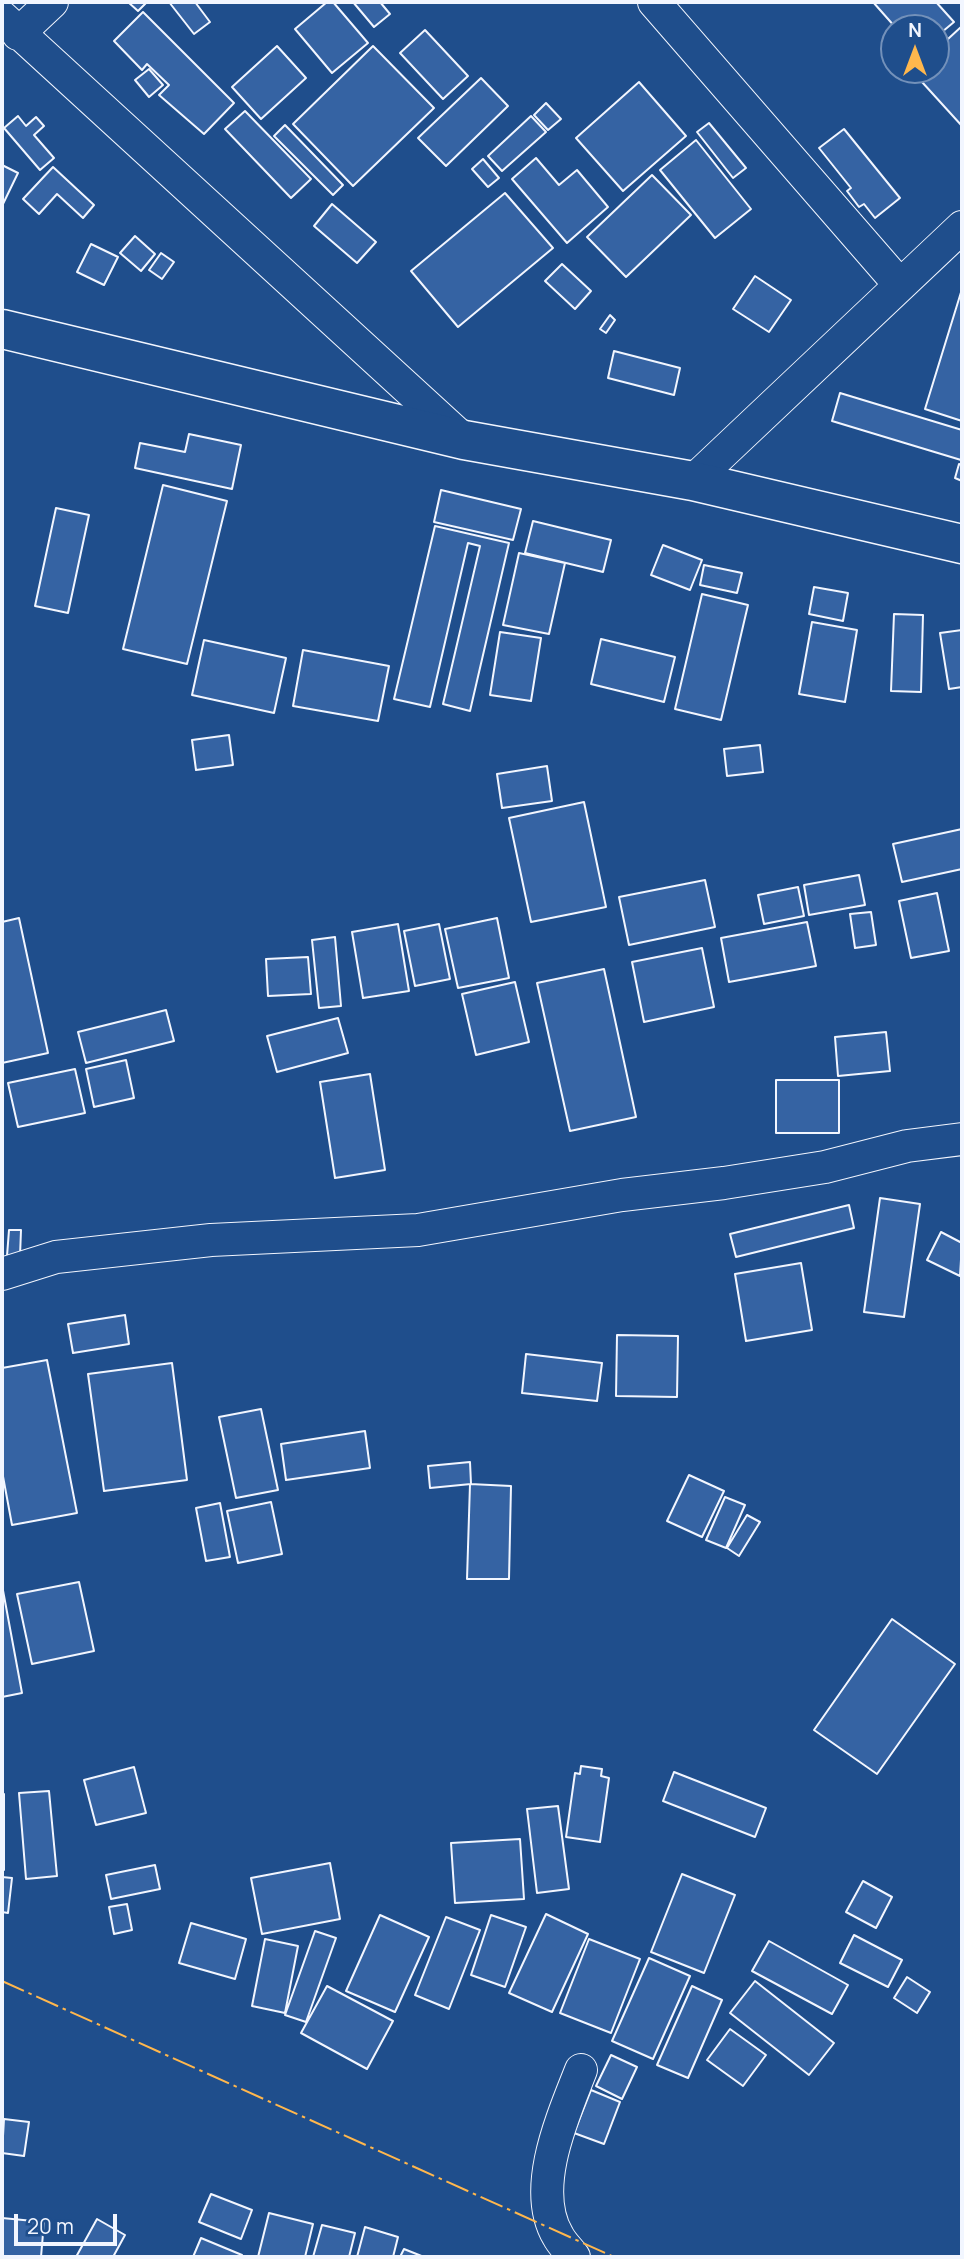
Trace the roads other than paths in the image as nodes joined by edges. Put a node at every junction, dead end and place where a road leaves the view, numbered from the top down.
1 (52, 2) edge
2 (654, 2) edge
3 (10, 26) edge
4 (962, 227) edge
5 (900, 285) junction
6 (2, 329) edge
7 (464, 440) junction
8 (693, 481) junction
9 (962, 544) edge
10 (962, 1139) edge
11 (2, 1274) edge
12 (580, 2070) dead end
13 (575, 2257) edge

1 - 3 street
2 - 5 street
3 - 7 street
4 - 5 street
5 - 8 street
6 - 7 street
7 - 8 street
8 - 9 street
10 - 11 street
12 - 13 street

